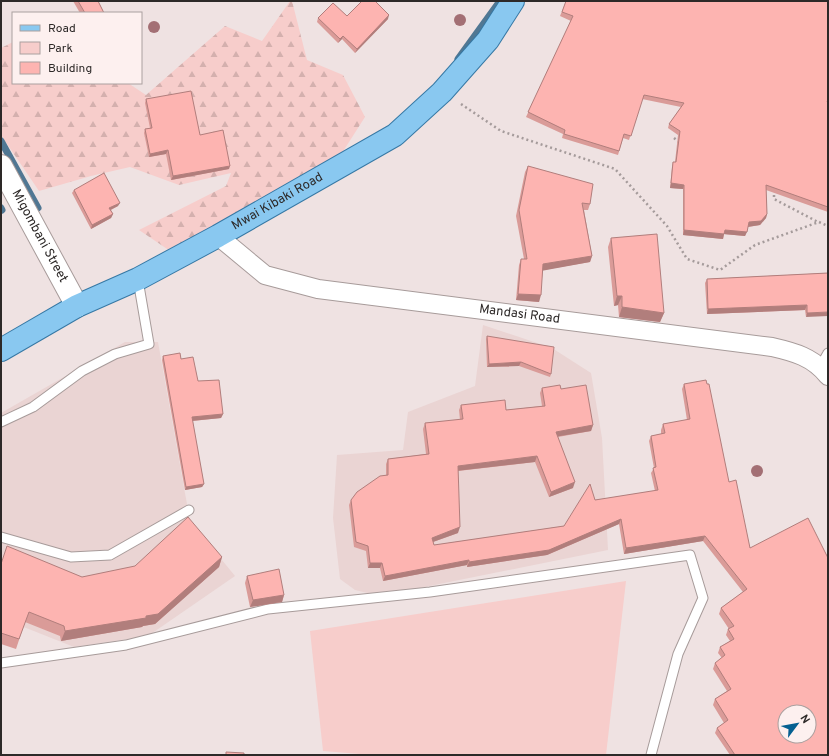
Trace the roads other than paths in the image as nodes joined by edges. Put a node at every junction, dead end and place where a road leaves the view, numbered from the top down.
1 (513, 1) edge
2 (1, 166) edge
3 (218, 236) junction
4 (138, 279) junction
5 (77, 306) junction
6 (1, 350) edge
7 (825, 365) edge
8 (1, 422) edge
9 (189, 510) dead end
10 (1, 537) edge
11 (1, 663) edge
12 (651, 755) edge

1 - 3 main road, Mwai Kibaki Road
2 - 5 main road, Migombani Street
3 - 4 main road, Mwai Kibaki Road
3 - 7 street, Mandasi Road
4 - 5 main road, Mwai Kibaki Road
4 - 8 lane
5 - 6 main road, Mwai Kibaki Road
9 - 10 lane
11 - 12 lane

